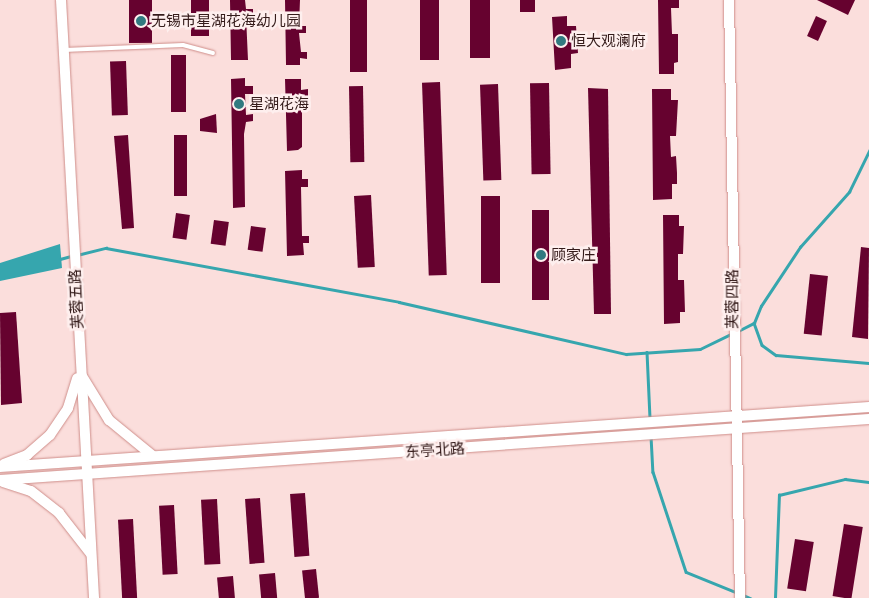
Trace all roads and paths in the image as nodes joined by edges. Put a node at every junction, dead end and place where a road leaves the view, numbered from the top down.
1 (61, 0) edge
2 (729, 0) edge
3 (64, 50) junction
4 (213, 53) dead end
5 (80, 370) junction
6 (869, 407) edge
7 (734, 417) junction
8 (869, 419) edge
9 (734, 428) junction
10 (153, 456) junction
11 (84, 461) junction
12 (0, 467) edge
13 (85, 474) junction
14 (0, 481) edge
15 (91, 554) junction
16 (94, 598) edge
17 (740, 598) edge

1 - 3 main road, 芙蓉五路
2 - 7 main road, 芙蓉四路
3 - 4 lane
3 - 5 main road, 芙蓉五路
5 - 10 main road
5 - 11 main road, 芙蓉五路
5 - 12 main road
6 - 7 main road, 东亭北路
7 - 9 main road, 芙蓉四路
7 - 10 main road, 东亭北路
8 - 9 main road, 东亭北路
9 - 13 main road, 东亭北路
9 - 17 main road, 芙蓉四路
10 - 11 main road, 东亭北路
11 - 12 main road, 东亭北路
11 - 13 main road, 芙蓉五路
13 - 14 main road, 东亭北路
13 - 15 main road, 芙蓉五路
14 - 15 main road
15 - 16 main road, 芙蓉五路

